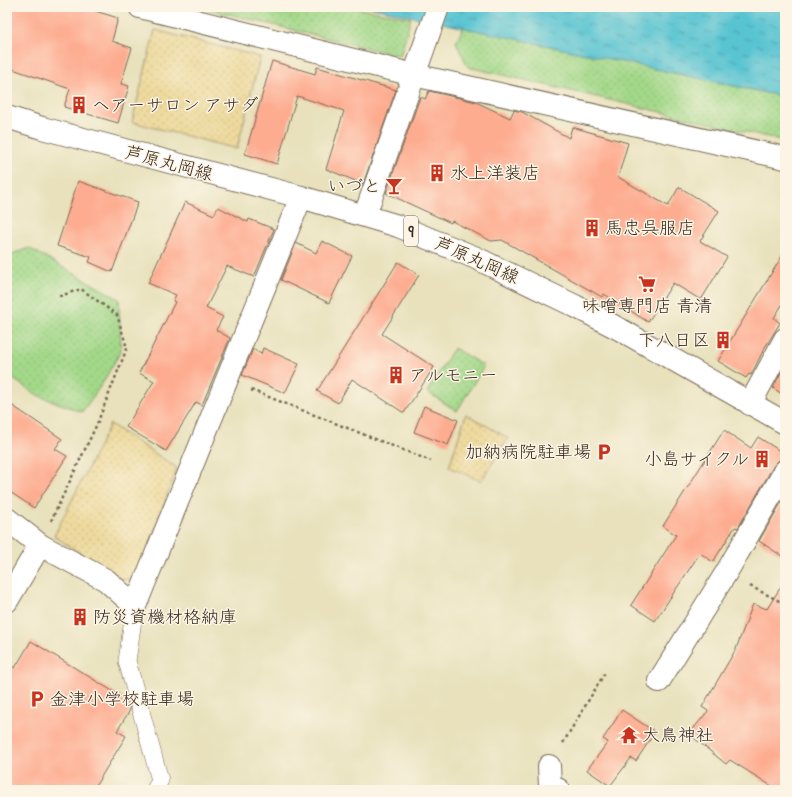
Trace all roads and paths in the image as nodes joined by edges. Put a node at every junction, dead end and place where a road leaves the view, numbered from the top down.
1 (140, 7) edge
2 (438, 7) edge
3 (414, 75) junction
4 (7, 117) edge
5 (785, 158) edge
6 (301, 197) junction
7 (365, 215) junction
8 (57, 297) dead end
9 (785, 340) edge
10 (227, 381) junction
11 (750, 404) junction
12 (785, 423) edge
13 (431, 461) dead end
14 (785, 471) edge
15 (7, 519) edge
16 (40, 545) junction
17 (726, 573) junction
18 (7, 601) edge
19 (785, 604) edge
20 (135, 606) junction
21 (606, 671) dead end
22 (659, 681) dead end
23 (549, 766) joint
24 (154, 790) edge
25 (558, 790) edge

1 - 3 street
2 - 3 street
3 - 5 street
3 - 7 street
4 - 6 street, 芦原丸岡線 / 9
6 - 7 street, 芦原丸岡線 / 9
6 - 10 street
7 - 11 street, 芦原丸岡線 / 9
8 - 16 path
9 - 11 street
10 - 13 path
10 - 20 street
11 - 12 street, 芦原丸岡線 / 9
14 - 17 street
15 - 16 street
16 - 18 street
16 - 20 street
17 - 19 path
17 - 22 street
20 - 24 lane
21 - 23 path
23 - 25 street

